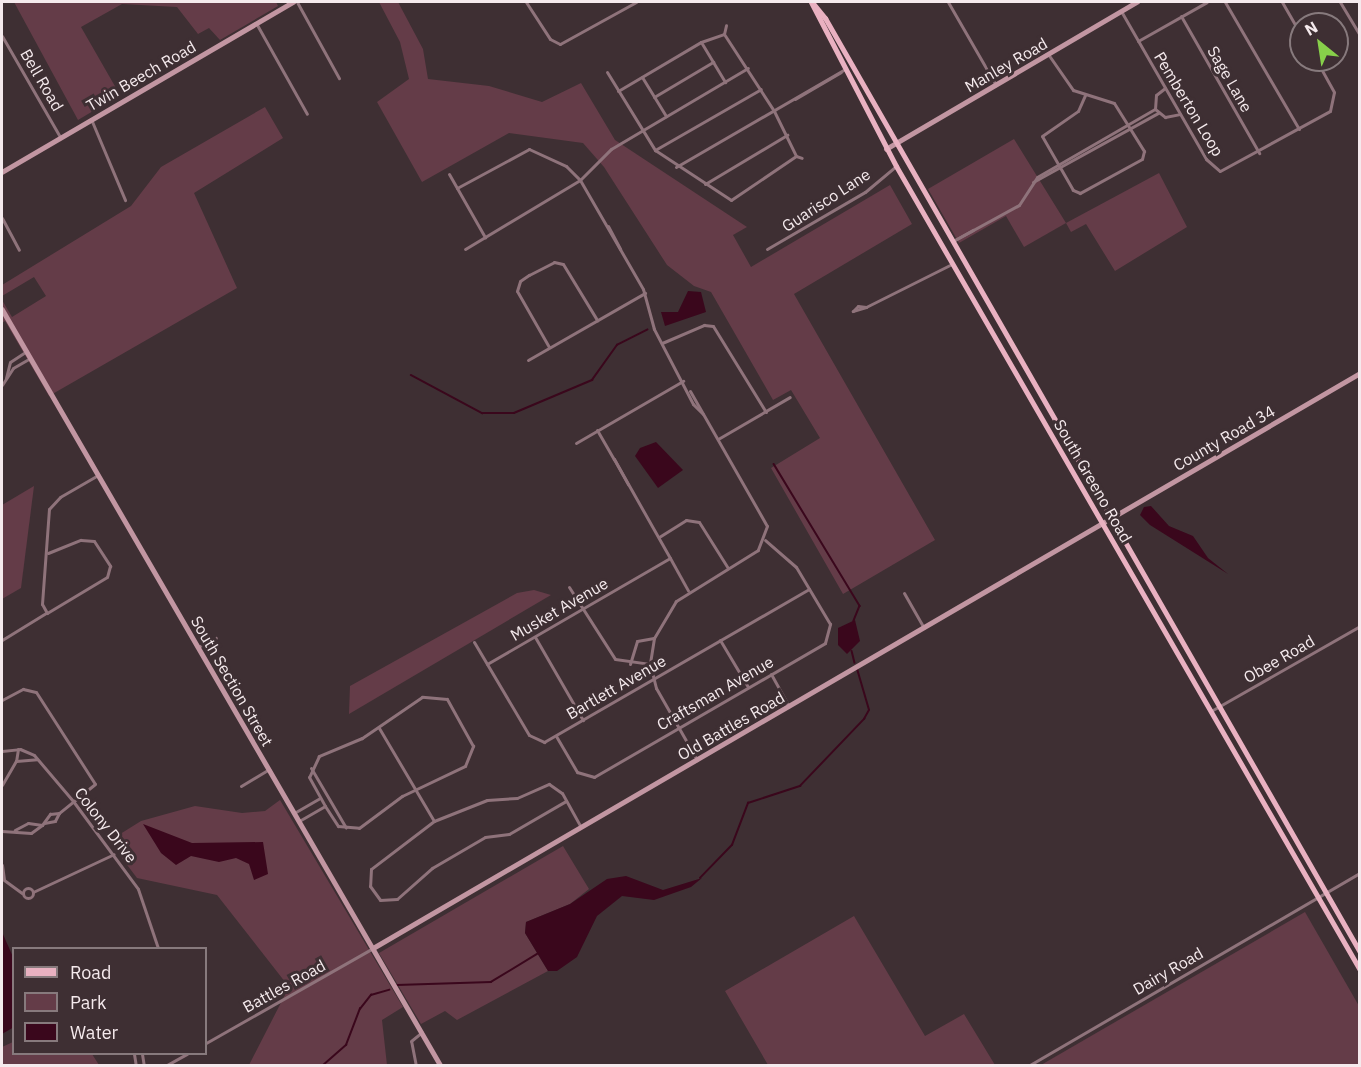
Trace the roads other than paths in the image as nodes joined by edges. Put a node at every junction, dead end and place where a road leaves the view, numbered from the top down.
1 (295, 2) edge
2 (526, 2) edge
3 (636, 2) edge
4 (811, 2) edge
5 (948, 2) edge
6 (1137, 2) edge
7 (1206, 2) edge
8 (1225, 2) edge
9 (1340, 2) edge
10 (1121, 11) junction
11 (1181, 16) junction
12 (256, 23) junction
13 (726, 25) dead end
14 (724, 34) junction
15 (1359, 34) edge
16 (2, 36) edge
17 (1138, 41) junction
18 (701, 42) junction
19 (1048, 54) junction
20 (713, 62) junction
21 (748, 68) junction
22 (843, 70) junction
23 (607, 72) dead end
24 (1323, 72) edge
25 (642, 77) junction
26 (339, 78) dead end
27 (725, 82) junction
28 (996, 85) junction
29 (1165, 88) junction
30 (761, 89) junction
31 (618, 91) junction
32 (1085, 95) junction
33 (654, 97) junction
34 (774, 111) junction
35 (1156, 111) junction
36 (307, 114) dead end
37 (1180, 114) junction
38 (666, 117) junction
39 (91, 119) junction
40 (1130, 126) junction
41 (1299, 129) junction
42 (642, 130) junction
43 (788, 135) junction
44 (60, 137) junction
45 (896, 144) junction
46 (886, 149) junction
47 (655, 150) junction
48 (1259, 153) junction
49 (796, 156) junction
50 (802, 158) dead end
51 (896, 166) junction
52 (676, 167) junction
53 (1058, 167) junction
54 (2, 172) edge
55 (449, 174) dead end
56 (580, 180) junction
57 (705, 183) junction
58 (457, 188) junction
59 (125, 200) dead end
60 (2, 218) edge
61 (485, 237) junction
62 (951, 242) junction
63 (465, 249) dead end
64 (767, 249) dead end
65 (19, 250) dead end
66 (952, 264) junction
67 (645, 293) junction
68 (866, 307) dead end
69 (2, 309) edge
70 (597, 320) junction
71 (662, 343) junction
72 (1010, 344) junction
73 (549, 347) junction
74 (1002, 349) junction
75 (27, 351) junction
76 (30, 358) junction
77 (528, 360) dead end
78 (1359, 374) edge
79 (6, 378) junction
80 (683, 381) junction
81 (2, 385) edge
82 (688, 390) junction
83 (790, 397) dead end
84 (766, 412) junction
85 (703, 414) junction
86 (597, 430) junction
87 (718, 439) junction
88 (576, 443) dead end
89 (98, 475) junction
90 (1109, 518) junction
91 (1101, 523) junction
92 (659, 537) junction
93 (765, 540) junction
94 (48, 553) junction
95 (670, 558) junction
96 (728, 568) junction
97 (569, 587) dead end
98 (809, 589) junction
99 (689, 591) junction
100 (904, 593) dead end
101 (582, 609) junction
102 (47, 613) junction
103 (1359, 626) edge
104 (924, 628) junction
105 (535, 637) junction
106 (216, 638) dead end
107 (654, 638) junction
108 (2, 640) edge
109 (720, 640) junction
110 (474, 642) dead end
111 (198, 647) junction
112 (487, 664) junction
113 (630, 664) junction
114 (650, 664) junction
115 (771, 674) junction
116 (654, 679) junction
117 (748, 687) junction
118 (2, 700) edge
119 (789, 706) junction
120 (1219, 707) junction
121 (1211, 711) junction
122 (583, 720) junction
123 (379, 728) junction
124 (678, 728) junction
125 (556, 736) junction
126 (18, 749) junction
127 (2, 751) edge
128 (39, 760) junction
129 (697, 760) junction
130 (16, 761) junction
131 (311, 768) junction
132 (269, 769) junction
133 (2, 785) edge
134 (241, 786) dead end
135 (415, 790) junction
136 (327, 797) junction
137 (320, 799) junction
138 (73, 801) junction
139 (566, 801) junction
140 (325, 806) junction
141 (59, 813) junction
142 (294, 813) junction
143 (299, 821) junction
144 (434, 822) junction
145 (43, 824) junction
146 (581, 827) junction
147 (346, 828) junction
148 (15, 830) junction
149 (2, 831) edge
150 (114, 854) junction
151 (2, 866) edge
152 (1359, 873) edge
153 (33, 892) junction
154 (22, 893) junction
155 (1325, 893) junction
156 (1319, 897) junction
157 (158, 947) edge
158 (373, 948) junction
159 (1359, 952) edge
160 (1359, 970) edge
161 (422, 1032) junction
162 (207, 1042) edge
163 (183, 1055) edge
164 (165, 1065) edge
165 (416, 1065) edge
166 (441, 1065) edge
167 (1028, 1065) edge

1 - 12 street, Twin Beech Road
1 - 26 street
2 - 3 street
4 - 22 main road, South Greeno Road
4 - 45 main road, South Greeno Road
5 - 28 street
6 - 10 street, Manley Road
7 - 11 street
8 - 41 street
9 - 15 street
10 - 17 street, Pemberton Loop
10 - 19 street, Manley Road
11 - 17 street
11 - 48 street, Sage Lane
12 - 36 street
12 - 39 street, Twin Beech Road
13 - 14 street
14 - 18 street
14 - 21 street
16 - 44 street, Bell Road
17 - 29 street, Pemberton Loop
18 - 20 street
18 - 25 street
19 - 28 street, Manley Road
19 - 32 street
20 - 27 street
20 - 33 street
21 - 27 street
21 - 30 street
22 - 34 street
22 - 46 main road, South Greeno Road
23 - 31 street
24 - 41 street, Pemberton Loop
25 - 31 street
25 - 33 street
27 - 38 street
28 - 45 street, Manley Road
29 - 35 street
29 - 37 street, Pemberton Loop
30 - 34 street
30 - 47 street
31 - 42 street
32 - 40 street
32 - 53 street
33 - 38 street
34 - 43 street
34 - 52 street
35 - 37 street
35 - 40 street
37 - 48 street, Pemberton Loop
38 - 42 street
39 - 44 street, Twin Beech Road
39 - 59 street
40 - 53 street
40 - 53 street
41 - 48 street, Pemberton Loop
42 - 47 street
42 - 56 street
43 - 49 street
43 - 57 street
44 - 54 street, Twin Beech Road
45 - 46 street, Manley Road
45 - 62 main road, South Greeno Road
46 - 51 main road, South Greeno Road
47 - 52 street
49 - 50 street
49 - 57 street
51 - 64 street, Guarisco Lane
51 - 66 main road, South Greeno Road
52 - 57 street
53 - 62 street
55 - 58 street
56 - 58 street
56 - 61 street
56 - 67 street
58 - 61 street
60 - 65 street
61 - 63 street
62 - 72 main road, South Greeno Road
66 - 68 street
66 - 74 main road, South Greeno Road
67 - 70 street
67 - 71 street
69 - 75 street, South Section Street
70 - 73 street
70 - 73 street
71 - 80 street
71 - 84 street
72 - 74 street
72 - 90 main road, South Greeno Road
73 - 77 street
74 - 91 main road, South Greeno Road
75 - 76 street, South Section Street
75 - 79 street
76 - 79 street
76 - 89 street, South Section Street
78 - 90 street, County Road 34
79 - 81 street
80 - 82 street
80 - 86 street
82 - 85 street
82 - 85 street
83 - 84 street
84 - 87 street
85 - 87 street
86 - 88 street
86 - 92 street
87 - 93 street
89 - 94 street
89 - 111 street, South Section Street
90 - 91 street, County Road 34
90 - 120 main road, South Greeno Road
91 - 104 street, Old Battles Road
91 - 121 main road, South Greeno Road
92 - 95 street
92 - 96 street
93 - 96 street
93 - 98 street, Craftsman Avenue
94 - 102 street
94 - 102 street
95 - 99 street
95 - 101 street, Musket Avenue
96 - 99 street
97 - 101 street
98 - 109 street, Bartlett Avenue
98 - 115 street, Craftsman Avenue
99 - 107 street
100 - 104 street
101 - 105 street, Musket Avenue
101 - 113 street
102 - 108 street
103 - 120 street, Obee Road
104 - 119 street, Old Battles Road
105 - 112 street, Musket Avenue
105 - 122 street
106 - 111 street
107 - 113 street
107 - 114 street
109 - 116 street, Bartlett Avenue
109 - 117 street
110 - 112 street, Bartlett Avenue
111 - 132 street, South Section Street
112 - 125 street, Bartlett Avenue
113 - 114 street
114 - 116 street
115 - 117 street, Craftsman Avenue
115 - 119 street
116 - 122 street, Bartlett Avenue
116 - 124 street
117 - 124 street, Craftsman Avenue
118 - 138 street
119 - 129 street, Old Battles Road
120 - 121 street, Obee Road
120 - 155 main road, South Greeno Road
121 - 156 main road, South Greeno Road
122 - 125 street, Bartlett Avenue
123 - 131 street
123 - 135 street
123 - 135 street
124 - 125 street, Craftsman Avenue
124 - 129 street
126 - 127 street
126 - 128 street, Colony Drive
126 - 130 street
128 - 130 street
128 - 138 street, Colony Drive
129 - 146 street, Old Battles Road
130 - 133 street
131 - 136 street
131 - 137 street
132 - 134 street
132 - 142 street, South Section Street
135 - 144 street
135 - 147 street
136 - 137 street
136 - 147 street
137 - 140 street
137 - 142 street
138 - 141 street
138 - 150 street, Colony Drive
139 - 144 street
139 - 144 street
139 - 146 street
140 - 143 street
140 - 147 street
141 - 145 street
141 - 145 street
142 - 143 street, South Section Street
143 - 158 street, South Section Street
145 - 148 street
145 - 148 street
146 - 158 street, Old Battles Road
148 - 149 street
150 - 153 street
150 - 157 street, Colony Drive
151 - 154 street
152 - 155 street, Dairy Road
153 - 154 street
153 - 154 street
155 - 156 street, Dairy Road
155 - 159 main road, South Greeno Road
156 - 160 main road, South Greeno Road
156 - 167 street, Dairy Road
158 - 161 street, South Section Street
158 - 162 street, Battles Road
161 - 165 street
161 - 166 street, South Section Street
163 - 164 street

